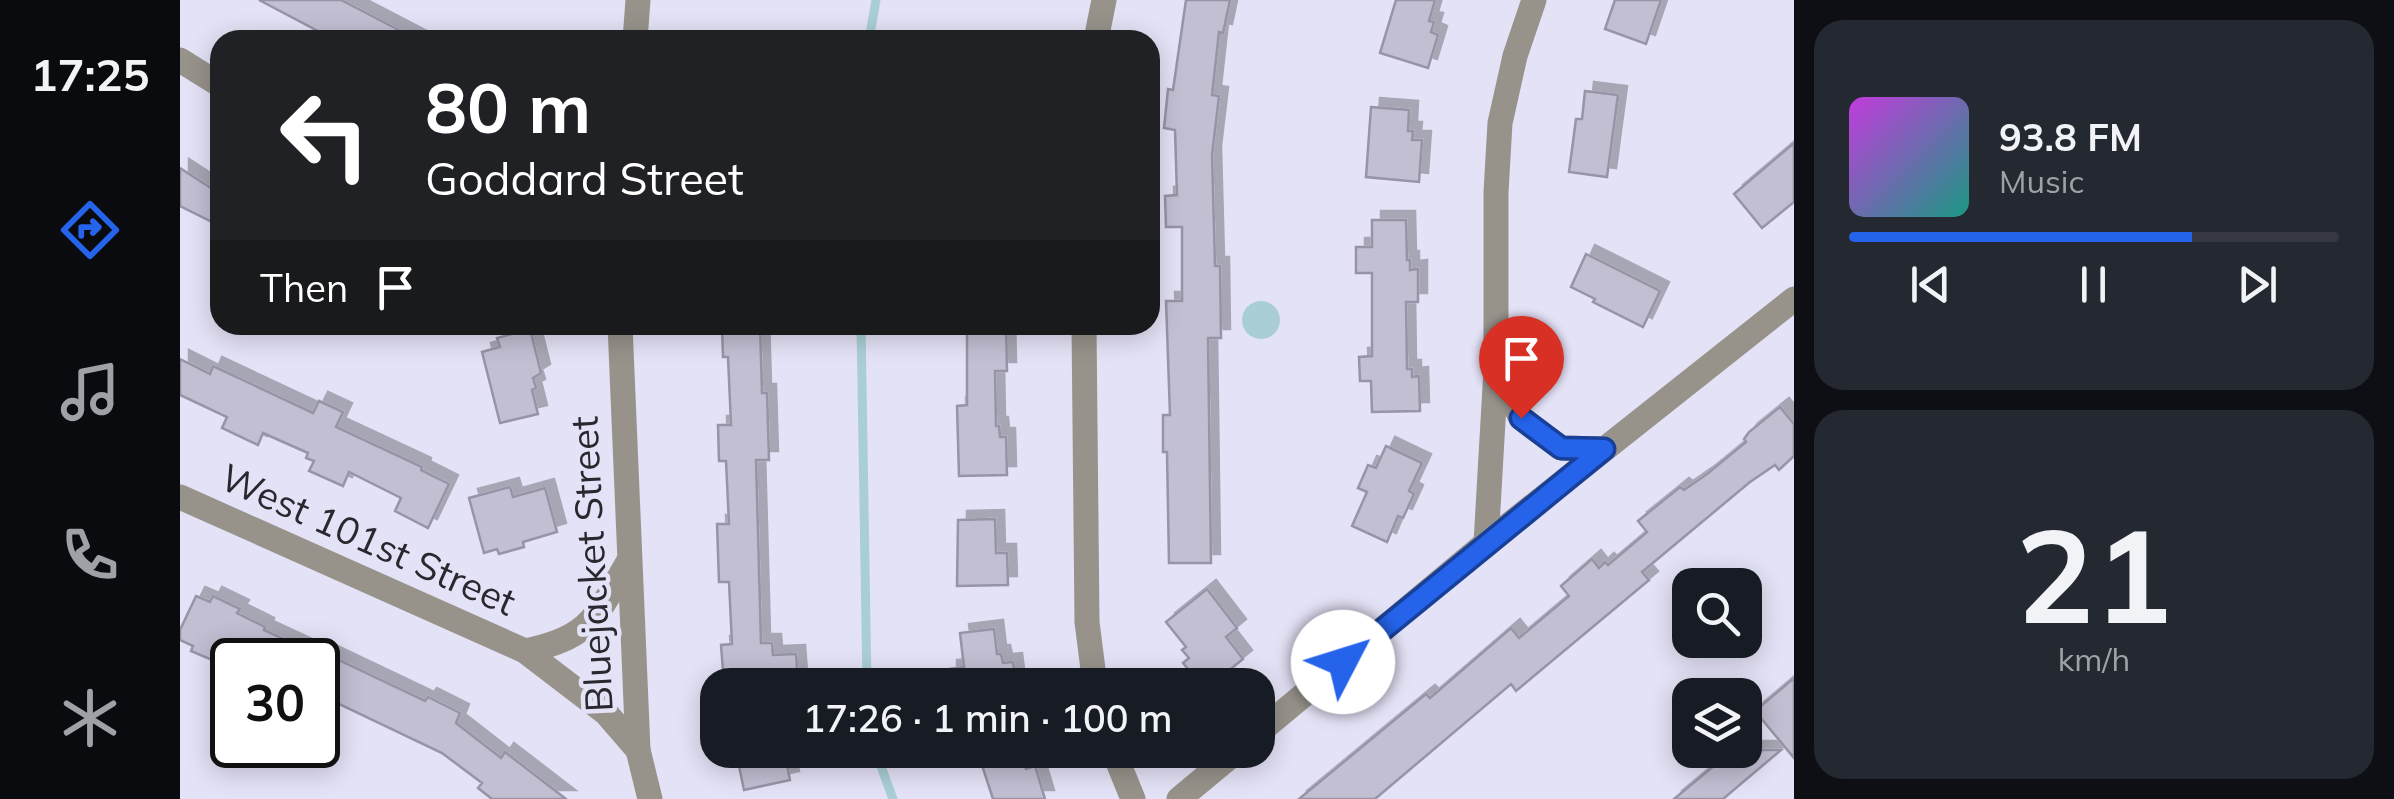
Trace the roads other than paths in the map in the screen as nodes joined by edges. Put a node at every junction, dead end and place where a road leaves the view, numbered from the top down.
1 (638, 0) edge
2 (1104, 0) edge
3 (1534, 0) edge
4 (635, 30) edge
5 (1098, 30) edge
6 (180, 60) edge
7 (210, 79) edge
8 (1794, 299) edge
9 (617, 335) edge
10 (1084, 335) edge
11 (1496, 370) junction
12 (1604, 449) junction
13 (180, 497) edge
14 (1486, 543) junction
15 (628, 561) junction
16 (525, 651) junction
17 (1093, 668) edge
18 (1275, 719) edge
19 (638, 750) junction
20 (1120, 768) edge
21 (1216, 768) edge
22 (650, 799) edge
23 (1132, 799) edge
24 (1179, 799) edge

1 - 4 street
2 - 5 street
3 - 11 street
6 - 7 street
8 - 12 street
9 - 15 street, Bluejacket Street
10 - 17 street
11 - 12 street
11 - 14 street
12 - 14 street
13 - 16 street, West 101st Street
14 - 18 street
15 - 16 street, West 101st Street
15 - 19 street, Bluejacket Street
16 - 19 street, West 101st Street
19 - 22 street, Bluejacket Street
20 - 23 street
21 - 24 street

